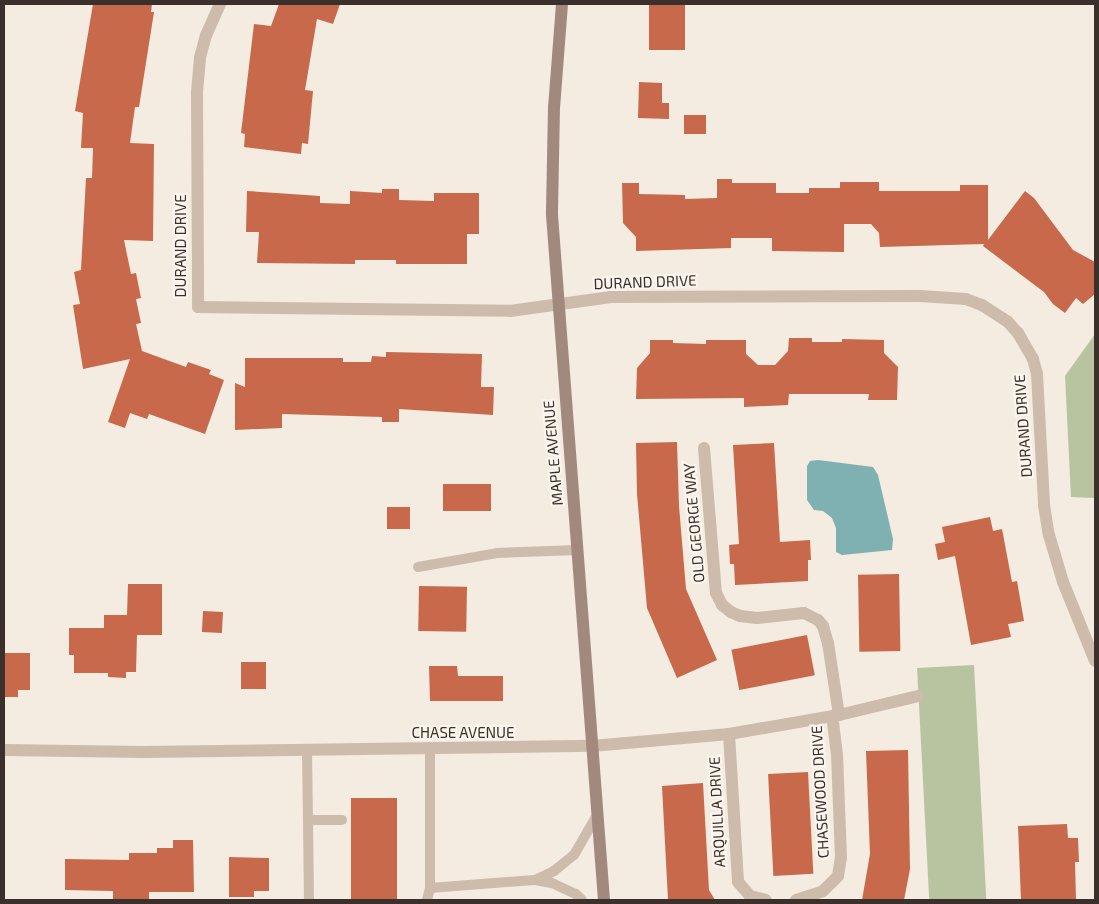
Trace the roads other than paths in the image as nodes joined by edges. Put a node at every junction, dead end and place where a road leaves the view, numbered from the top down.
1 (220, 4) edge
2 (562, 4) edge
3 (558, 304) junction
4 (704, 448) dead end
5 (578, 550) junction
6 (418, 568) dead end
7 (1094, 653) edge
8 (918, 696) dead end
9 (836, 715) junction
10 (729, 734) junction
11 (592, 746) junction
12 (4, 750) edge
13 (307, 750) junction
14 (430, 750) junction
15 (597, 815) junction
16 (308, 820) junction
17 (342, 820) dead end
18 (535, 880) junction
19 (430, 888) junction
20 (309, 900) edge
21 (427, 900) edge
22 (582, 900) edge
23 (604, 900) edge
24 (766, 900) edge
25 (796, 900) edge

1 - 3 street, DURAND DRIVE
2 - 3 main road, MAPLE AVENUE
3 - 5 main road, MAPLE AVENUE
3 - 7 street, DURAND DRIVE
4 - 9 street, OLD GEORGE WAY
5 - 6 lane
5 - 11 main road, MAPLE AVENUE
8 - 9 street, CHASE AVENUE
9 - 10 street, CHASE AVENUE
9 - 25 street, CHASEWOOD DRIVE
10 - 11 street, CHASE AVENUE
10 - 24 street, ARQUILLA DRIVE
11 - 14 street, CHASE AVENUE
11 - 15 main road, MAPLE AVENUE
12 - 13 street, CHASE AVENUE
13 - 14 street, CHASE AVENUE
13 - 16 lane
14 - 19 lane
15 - 18 lane
15 - 23 main road, MAPLE AVENUE
16 - 17 lane
16 - 20 lane
18 - 19 lane
18 - 22 lane
19 - 21 lane

